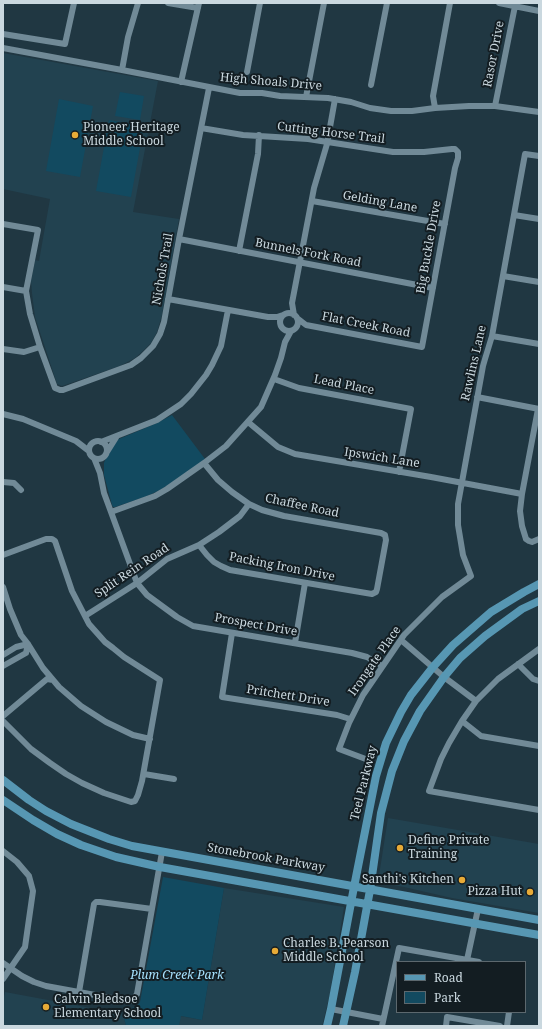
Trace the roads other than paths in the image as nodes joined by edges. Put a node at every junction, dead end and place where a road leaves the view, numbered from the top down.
1 (74, 3) edge
2 (138, 3) edge
3 (168, 3) edge
4 (260, 3) edge
5 (324, 3) edge
6 (387, 3) edge
7 (450, 3) edge
8 (499, 3) edge
9 (198, 6) edge
10 (515, 6) junction
11 (539, 11) edge
12 (3, 34) edge
13 (3, 48) edge
14 (122, 70) junction
15 (247, 72) dead end
16 (181, 82) junction
17 (371, 85) dead end
18 (209, 88) junction
19 (306, 97) junction
20 (335, 99) junction
21 (495, 106) junction
22 (435, 108) junction
23 (539, 112) edge
24 (201, 128) junction
25 (259, 136) junction
26 (327, 141) junction
27 (458, 152) joint
28 (539, 156) edge
29 (312, 201) junction
30 (514, 215) junction
31 (539, 219) edge
32 (3, 224) edge
33 (445, 224) junction
34 (179, 239) junction
35 (239, 251) junction
36 (300, 262) junction
37 (503, 276) junction
38 (539, 282) edge
39 (3, 287) edge
40 (433, 288) junction
41 (26, 291) junction
42 (168, 299) junction
43 (292, 303) junction
44 (228, 310) junction
45 (285, 314) junction
46 (296, 316) junction
47 (268, 317) junction
48 (306, 325) junction
49 (281, 327) junction
50 (293, 330) junction
51 (492, 336) junction
52 (285, 342) junction
53 (539, 344) edge
54 (40, 347) junction
55 (422, 347) joint
56 (3, 349) edge
57 (274, 379) junction
58 (477, 397) junction
59 (538, 409) edge
60 (3, 414) edge
61 (248, 422) junction
62 (117, 436) junction
63 (76, 441) junction
64 (102, 442) junction
65 (94, 443) junction
66 (89, 451) junction
67 (106, 454) junction
68 (94, 458) junction
69 (204, 463) junction
70 (399, 472) junction
71 (100, 473) junction
72 (3, 482) edge
73 (462, 482) junction
74 (22, 490) dead end
75 (522, 494) junction
76 (249, 504) junction
77 (111, 512) junction
78 (539, 538) edge
79 (199, 544) junction
80 (3, 555) edge
81 (471, 576) joint
82 (137, 583) junction
83 (305, 583) junction
84 (539, 584) edge
85 (3, 587) edge
86 (370, 594) joint
87 (539, 601) edge
88 (84, 616) junction
89 (232, 633) junction
90 (401, 640) junction
91 (294, 643) junction
92 (28, 644) junction
93 (539, 649) edge
94 (3, 655) edge
95 (518, 664) junction
96 (3, 666) edge
97 (382, 666) junction
98 (433, 667) junction
99 (444, 677) junction
100 (52, 680) junction
101 (539, 681) edge
102 (476, 701) junction
103 (3, 716) edge
104 (350, 720) junction
105 (3, 721) edge
106 (462, 722) junction
107 (150, 739) junction
108 (539, 746) edge
109 (371, 761) dead end
110 (144, 774) junction
111 (174, 779) dead end
112 (3, 780) edge
113 (3, 800) edge
114 (539, 810) edge
115 (3, 851) edge
116 (162, 852) junction
117 (160, 867) junction
118 (244, 867) junction
119 (241, 881) junction
120 (354, 887) junction
121 (370, 890) junction
122 (351, 901) junction
123 (367, 904) junction
124 (152, 909) junction
125 (478, 909) junction
126 (539, 920) edge
127 (474, 923) junction
128 (539, 936) edge
129 (467, 960) junction
130 (396, 961) edge
131 (396, 961) edge
132 (472, 961) edge
133 (3, 963) edge
134 (10, 968) junction
135 (3, 979) edge
136 (79, 992) junction
137 (332, 1009) junction
138 (346, 1012) junction
139 (509, 1013) edge
140 (382, 1023) edge
141 (327, 1026) edge
142 (342, 1026) edge
143 (446, 1026) edge
144 (500, 1026) edge
145 (507, 1026) edge

1 - 12 street
2 - 14 street
3 - 9 street
4 - 15 street
5 - 19 street
6 - 17 street
7 - 22 street
8 - 10 street
9 - 16 street
10 - 11 street
10 - 21 street, Rasor Drive
13 - 14 street, High Shoals Drive
14 - 16 street, High Shoals Drive
16 - 18 street, High Shoals Drive
18 - 19 street, High Shoals Drive
18 - 24 street, Nichols Trail
19 - 20 street, High Shoals Drive
20 - 22 street, High Shoals Drive
20 - 26 street
21 - 22 street, High Shoals Drive
21 - 23 street, High Shoals Drive
24 - 25 street, Cutting Horse Trail
24 - 34 street, Nichols Trail
25 - 26 street, Cutting Horse Trail
25 - 35 street
26 - 27 street, Cutting Horse Trail
26 - 29 street
27 - 33 street, Big Buckle Drive
28 - 30 street, Rawlins Lane
29 - 33 street, Gelding Lane
29 - 36 street
30 - 31 street
30 - 37 street, Rawlins Lane
32 - 41 street
33 - 40 street, Big Buckle Drive
34 - 35 street, Bunnels Fork Road
34 - 42 street, Nichols Trail
35 - 36 street, Bunnels Fork Road
36 - 40 street, Bunnels Fork Road
36 - 43 street
37 - 38 street
37 - 51 street, Rawlins Lane
39 - 41 street
40 - 55 street, Big Buckle Drive
41 - 54 street
42 - 44 street
42 - 54 street, Nichols Trail
43 - 45 street
43 - 46 street
44 - 47 street
44 - 62 street
45 - 46 street
45 - 47 street
45 - 49 street
46 - 48 street, Flat Creek Road
46 - 50 street
47 - 49 street
48 - 50 street, Flat Creek Road
48 - 55 street, Flat Creek Road
49 - 50 street
49 - 52 street
50 - 52 street
51 - 53 street
51 - 58 street, Rawlins Lane
52 - 57 street
54 - 56 street
57 - 61 street
57 - 70 street, Lead Place
58 - 59 street
58 - 73 street, Rawlins Lane
59 - 75 street
60 - 63 street
61 - 69 street
61 - 70 street, Ipswich Lane
62 - 64 street
62 - 67 street
63 - 65 street
63 - 66 street
64 - 65 street
64 - 67 street
65 - 66 street
66 - 68 street
67 - 68 street
67 - 71 street
68 - 71 street
69 - 76 street, Chaffee Road
69 - 77 street
70 - 73 street, Ipswich Lane
71 - 77 street
72 - 74 street
73 - 75 street, Ipswich Lane
73 - 81 street, Rawlins Lane
75 - 78 street
76 - 79 street, Split Rein Road
76 - 86 street, Chaffee Road
77 - 82 street
79 - 82 street, Split Rein Road
79 - 83 street, Packing Iron Drive
80 - 88 street
81 - 90 street, Irongate Place
82 - 88 street, Split Rein Road
82 - 89 street, Prospect Drive
83 - 86 street, Packing Iron Drive
83 - 91 street
84 - 98 main road, Teel Parkway
85 - 92 street
87 - 99 main road, Teel Parkway
88 - 107 street
89 - 91 street, Prospect Drive
89 - 104 street, Pritchett Drive
90 - 97 street, Irongate Place
90 - 98 street
91 - 97 street, Prospect Drive
92 - 94 street
92 - 96 street
92 - 100 street
93 - 95 street
95 - 101 street
95 - 102 street
97 - 104 street, Irongate Place
98 - 99 street
98 - 120 main road, Teel Parkway
99 - 102 street
99 - 121 main road, Teel Parkway
100 - 103 street
100 - 107 street
102 - 106 street
104 - 109 street, Irongate Place
105 - 110 street
106 - 108 street
106 - 114 street
107 - 110 street
110 - 111 street
112 - 116 main road, Stonebrook Parkway
113 - 117 main road
115 - 134 street
116 - 117 street
116 - 118 main road, Stonebrook Parkway
117 - 119 main road
117 - 124 street
118 - 119 main road
118 - 120 main road, Stonebrook Parkway
119 - 122 main road
120 - 121 main road, Stonebrook Parkway
120 - 122 main road, Teel Parkway
121 - 123 main road, Teel Parkway
121 - 125 main road, Stonebrook Parkway
122 - 123 main road
122 - 137 main road, Teel Parkway
123 - 127 main road
123 - 138 main road, Teel Parkway
124 - 136 street
124 - 136 street
125 - 126 main road, Stonebrook Parkway
125 - 127 street
127 - 128 main road
127 - 129 street
129 - 130 street
129 - 132 street
131 - 140 street
133 - 134 street
134 - 135 street
134 - 136 street
137 - 138 street
137 - 141 main road, Teel Parkway
138 - 140 street
138 - 142 main road, Teel Parkway
139 - 145 street
143 - 144 street

